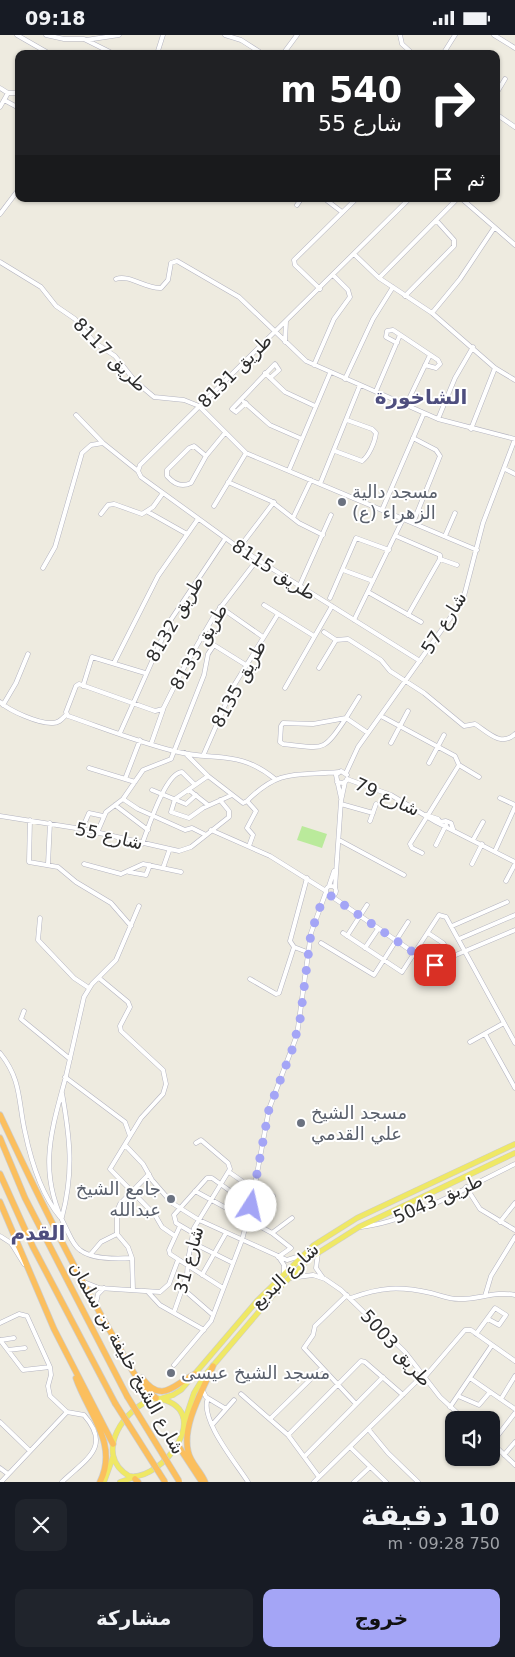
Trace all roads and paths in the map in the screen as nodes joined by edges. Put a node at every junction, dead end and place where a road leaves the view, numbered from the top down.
1 (17, 35) edge
2 (46, 35) edge
3 (118, 35) edge
4 (163, 35) edge
5 (225, 35) edge
6 (244, 35) edge
7 (297, 35) edge
8 (400, 35) edge
9 (455, 35) edge
10 (494, 35) edge
11 (86, 40) junction
12 (241, 40) junction
13 (515, 48) edge
14 (43, 50) edge
15 (106, 50) edge
16 (158, 50) edge
17 (257, 50) edge
18 (286, 50) edge
19 (409, 50) edge
20 (446, 50) edge
21 (505, 79) dead end
22 (500, 87) edge
23 (0, 88) edge
24 (8, 93) junction
25 (15, 93) edge
26 (4, 101) junction
27 (15, 106) edge
28 (0, 107) edge
29 (500, 117) edge
30 (515, 127) edge
31 (15, 194) edge
32 (300, 202) edge
33 (328, 202) edge
34 (353, 202) edge
35 (406, 202) edge
36 (454, 202) edge
37 (465, 202) edge
38 (297, 205) dead end
39 (342, 212) junction
40 (0, 213) edge
41 (436, 220) junction
42 (494, 228) junction
43 (515, 245) edge
44 (354, 254) junction
45 (0, 262) edge
46 (333, 275) junction
47 (379, 277) junction
48 (116, 279) dead end
49 (392, 287) junction
50 (320, 289) junction
51 (406, 296) junction
52 (432, 313) junction
53 (287, 319) junction
54 (274, 332) junction
55 (400, 335) junction
56 (285, 342) junction
57 (396, 343) junction
58 (473, 347) junction
59 (430, 355) junction
60 (314, 365) junction
61 (425, 365) junction
62 (496, 367) junction
63 (265, 373) junction
64 (330, 373) junction
65 (270, 378) junction
66 (345, 379) junction
67 (515, 379) edge
68 (360, 385) junction
69 (376, 391) junction
70 (241, 398) junction
71 (246, 403) junction
72 (406, 405) junction
73 (199, 406) junction
74 (315, 406) junction
75 (424, 413) junction
76 (76, 415) dead end
77 (438, 419) junction
78 (347, 420) junction
79 (471, 429) junction
80 (225, 433) junction
81 (413, 438) junction
82 (302, 439) junction
83 (515, 439) edge
84 (103, 443) junction
85 (334, 451) junction
86 (246, 453) junction
87 (206, 456) junction
88 (505, 469) junction
89 (138, 470) junction
90 (289, 471) junction
91 (515, 474) edge
92 (311, 480) junction
93 (228, 482) junction
94 (320, 484) junction
95 (162, 493) junction
96 (274, 503) junction
97 (214, 506) dead end
98 (382, 510) junction
99 (148, 512) junction
100 (455, 513) dead end
101 (101, 514) dead end
102 (331, 515) dead end
103 (293, 518) junction
104 (198, 519) junction
105 (403, 519) junction
106 (414, 523) junction
107 (187, 535) junction
108 (323, 535) junction
109 (396, 536) junction
110 (446, 536) junction
111 (225, 539) junction
112 (239, 548) junction
113 (389, 550) junction
114 (477, 550) junction
115 (440, 559) junction
116 (257, 560) junction
117 (457, 565) dead end
118 (43, 568) dead end
119 (343, 570) junction
120 (373, 581) junction
121 (299, 587) junction
122 (368, 592) junction
123 (330, 598) dead end
124 (264, 605) dead end
125 (332, 606) junction
126 (220, 607) junction
127 (278, 614) junction
128 (408, 615) junction
129 (354, 620) junction
130 (421, 622) dead end
131 (324, 632) dead end
132 (314, 636) junction
133 (201, 637) junction
134 (263, 637) junction
135 (336, 640) junction
136 (214, 645) junction
137 (28, 654) dead end
138 (420, 661) junction
139 (114, 663) junction
140 (246, 665) junction
141 (319, 668) dead end
142 (145, 673) junction
143 (406, 681) junction
144 (83, 686) junction
145 (285, 688) dead end
146 (359, 697) dead end
147 (132, 703) junction
148 (2, 704) edge
149 (163, 709) junction
150 (408, 711) dead end
151 (66, 715) junction
152 (381, 716) junction
153 (346, 718) junction
154 (400, 725) junction
155 (120, 733) junction
156 (368, 733) junction
157 (515, 734) edge
158 (444, 735) dead end
159 (140, 740) junction
160 (391, 743) dead end
161 (151, 744) junction
162 (438, 746) junction
163 (174, 751) junction
164 (185, 753) junction
165 (203, 755) junction
166 (429, 763) dead end
167 (458, 765) junction
168 (89, 768) dead end
169 (342, 772) junction
170 (321, 774) junction
171 (208, 776) junction
172 (479, 777) dead end
173 (125, 779) junction
174 (275, 779) junction
175 (336, 781) junction
176 (346, 781) junction
177 (134, 782) junction
178 (195, 785) junction
179 (152, 790) dead end
180 (188, 790) junction
181 (162, 794) junction
182 (196, 795) junction
183 (232, 795) junction
184 (500, 798) dead end
185 (123, 799) junction
186 (174, 799) junction
187 (220, 800) junction
188 (247, 801) junction
189 (341, 802) junction
190 (376, 804) dead end
191 (115, 805) junction
192 (208, 805) junction
193 (515, 806) edge
194 (373, 813) junction
195 (154, 815) junction
196 (426, 815) junction
197 (0, 816) edge
198 (103, 817) junction
199 (30, 820) junction
200 (370, 821) dead end
201 (440, 822) junction
202 (483, 822) dead end
203 (50, 823) junction
204 (446, 825) junction
205 (82, 829) junction
206 (213, 829) junction
207 (453, 829) junction
208 (148, 830) junction
209 (97, 833) junction
210 (206, 835) junction
211 (473, 839) junction
212 (339, 840) junction
213 (142, 844) junction
214 (482, 844) junction
215 (436, 845) dead end
216 (249, 846) junction
217 (169, 851) junction
218 (495, 851) junction
219 (422, 853) dead end
220 (515, 856) edge
221 (514, 862) edge
222 (48, 864) junction
223 (84, 864) dead end
224 (472, 864) dead end
225 (150, 865) junction
226 (163, 868) junction
227 (335, 869) junction
228 (129, 872) junction
229 (181, 872) dead end
230 (404, 875) dead end
231 (307, 878) junction
232 (506, 881) dead end
233 (314, 882) junction
234 (329, 886) junction
235 (336, 890) junction
236 (326, 892) junction
237 (331, 896) junction
238 (507, 902) dead end
239 (344, 905) junction
240 (367, 905) dead end
241 (139, 906) dead end
242 (320, 907) junction
243 (515, 915) edge
244 (360, 917) junction
245 (40, 918) dead end
246 (408, 922) dead end
247 (131, 926) junction
248 (452, 926) junction
249 (378, 929) junction
250 (515, 930) edge
251 (428, 933) junction
252 (459, 939) junction
253 (396, 941) junction
254 (321, 943) dead end
255 (294, 947) junction
256 (365, 948) junction
257 (307, 952) junction
258 (465, 952) junction
259 (415, 953) junction
260 (452, 957) junction
261 (384, 961) junction
262 (99, 978) junction
263 (250, 979) dead end
264 (89, 988) junction
265 (24, 1011) dead end
266 (504, 1023) junction
267 (486, 1034) junction
268 (470, 1042) dead end
269 (515, 1043) edge
270 (0, 1053) edge
271 (70, 1059) junction
272 (65, 1077) junction
273 (515, 1088) edge
274 (62, 1090) junction
275 (0, 1115) edge
276 (130, 1136) junction
277 (0, 1138) edge
278 (196, 1143) dead end
279 (125, 1145) junction
280 (515, 1145) edge
281 (515, 1153) edge
282 (515, 1164) edge
283 (229, 1172) junction
284 (0, 1174) edge
285 (149, 1174) junction
286 (221, 1184) junction
287 (466, 1187) junction
288 (255, 1188) junction
289 (195, 1191) junction
290 (132, 1192) junction
291 (212, 1200) junction
292 (0, 1202) edge
293 (515, 1203) edge
294 (251, 1206) junction
295 (181, 1207) junction
296 (292, 1218) dead end
297 (61, 1219) junction
298 (199, 1220) junction
299 (248, 1220) junction
300 (500, 1222) junction
301 (180, 1226) junction
302 (259, 1226) junction
303 (359, 1227) junction
304 (515, 1230) edge
305 (193, 1233) junction
306 (226, 1233) junction
307 (272, 1233) junction
308 (117, 1234) junction
309 (0, 1236) edge
310 (176, 1236) junction
311 (515, 1237) edge
312 (242, 1240) junction
313 (191, 1242) junction
314 (318, 1252) junction
315 (215, 1253) junction
316 (90, 1255) junction
317 (300, 1256) junction
318 (278, 1257) junction
319 (132, 1258) junction
320 (178, 1260) junction
321 (233, 1263) junction
322 (25, 1264) junction
323 (188, 1266) junction
324 (284, 1273) junction
325 (202, 1275) junction
326 (289, 1278) junction
327 (325, 1279) junction
328 (82, 1281) junction
329 (104, 1288) junction
330 (223, 1288) junction
331 (182, 1289) junction
332 (133, 1290) junction
333 (148, 1292) junction
334 (485, 1295) junction
335 (515, 1295) edge
336 (349, 1297) junction
337 (96, 1308) junction
338 (174, 1313) junction
339 (213, 1315) junction
340 (488, 1319) junction
341 (0, 1323) edge
342 (204, 1330) junction
343 (476, 1334) junction
344 (14, 1338) dead end
345 (0, 1340) edge
346 (492, 1345) junction
347 (26, 1348) dead end
348 (8, 1350) junction
349 (515, 1360) edge
350 (128, 1363) junction
351 (174, 1365) dead end
352 (213, 1366) junction
353 (50, 1367) junction
354 (322, 1368) junction
355 (75, 1369) junction
356 (195, 1374) junction
357 (515, 1376) edge
358 (383, 1377) junction
359 (423, 1377) junction
360 (470, 1378) junction
361 (338, 1385) junction
362 (202, 1389) junction
363 (490, 1391) junction
364 (241, 1394) dead end
365 (403, 1395) junction
366 (458, 1396) junction
367 (207, 1397) junction
368 (158, 1398) junction
369 (197, 1399) junction
370 (501, 1399) junction
371 (234, 1400) dead end
372 (356, 1404) junction
373 (450, 1407) junction
374 (226, 1409) junction
375 (515, 1409) edge
376 (455, 1411) edge
377 (67, 1412) junction
378 (515, 1413) edge
379 (271, 1418) junction
380 (0, 1422) edge
381 (184, 1423) junction
382 (212, 1425) junction
383 (368, 1430) junction
384 (500, 1433) edge
385 (288, 1435) junction
386 (113, 1444) junction
387 (514, 1444) edge
388 (179, 1447) junction
389 (350, 1447) junction
390 (30, 1451) junction
391 (500, 1451) edge
392 (114, 1454) junction
393 (504, 1455) junction
394 (305, 1456) junction
395 (515, 1465) edge
396 (370, 1467) junction
397 (0, 1468) edge
398 (8, 1474) junction
399 (319, 1477) junction
400 (135, 1480) edge
401 (0, 1482) edge
402 (62, 1482) edge
403 (100, 1482) edge
404 (104, 1482) edge
405 (120, 1482) edge
406 (165, 1482) edge
407 (180, 1482) edge
408 (203, 1482) edge
409 (248, 1482) edge
410 (314, 1482) edge
411 (354, 1482) edge
412 (386, 1482) edge
413 (418, 1482) edge

1 - 14 street
2 - 11 street
3 - 11 street
4 - 16 street
5 - 12 street
6 - 12 street
7 - 18 street
8 - 19 street
9 - 20 street
10 - 13 street
11 - 15 street
12 - 17 street
21 - 22 street
23 - 24 street
24 - 25 street
24 - 26 street
26 - 27 street
26 - 28 street
29 - 30 street
31 - 40 street
32 - 38 street
33 - 39 street
34 - 39 street
35 - 44 street, طريق 8131
36 - 41 street
37 - 42 street
39 - 50 street
41 - 47 street
41 - 51 street
42 - 43 street
42 - 52 street
44 - 46 street, طريق 8131
44 - 47 street
45 - 73 street, طريق 8117
46 - 50 street, طريق 8131
46 - 60 street
47 - 49 street
48 - 54 street
49 - 51 street
49 - 66 street
50 - 53 street, طريق 8131
51 - 52 street
52 - 58 street
53 - 54 street, طريق 8131
53 - 56 street
54 - 56 street
54 - 73 street, طريق 8131
55 - 57 street
55 - 57 street
55 - 59 street
56 - 60 street
57 - 69 street
58 - 62 street
58 - 77 street
59 - 61 street
59 - 61 street
60 - 64 street
61 - 72 street
62 - 67 street
62 - 79 street
63 - 65 street
63 - 65 street
63 - 70 street
64 - 66 street
64 - 74 street
65 - 74 street
66 - 68 street
68 - 69 street
68 - 78 street
69 - 72 street
70 - 71 street
70 - 71 street
71 - 82 street
72 - 75 street
73 - 80 street, طريق 8117
73 - 89 street, طريق 8131
74 - 82 street
75 - 77 street
75 - 81 street
76 - 84 street, طريق 8115
77 - 79 street
78 - 85 street
78 - 85 street
79 - 83 street
80 - 86 street, طريق 8117
80 - 87 street
81 - 98 street
81 - 106 street
82 - 90 street
83 - 88 street, شارع 57
84 - 89 street, طريق 8115
84 - 118 street
85 - 94 street
86 - 90 street, طريق 8117
86 - 93 street
87 - 87 street
88 - 91 street
88 - 114 street, شارع 57
89 - 95 street, طريق 8115
90 - 92 street, طريق 8117
92 - 94 street, طريق 8117
92 - 103 street
93 - 96 street
93 - 97 street
94 - 98 street, طريق 8117
95 - 99 street
95 - 104 street, طريق 8115
96 - 103 street
96 - 112 street
98 - 105 street, طريق 8117
99 - 101 street
99 - 107 street
100 - 110 street
102 - 108 street
103 - 108 street
104 - 107 street
104 - 111 street, طريق 8115
105 - 106 street, طريق 8117
105 - 109 street
106 - 110 street, طريق 8117
107 - 139 street
108 - 121 street
109 - 113 street
109 - 115 street
110 - 114 street, طريق 8117
111 - 112 street, طريق 8115
111 - 142 street, طريق 8132
112 - 116 street, طريق 8115
113 - 119 street
113 - 120 street
114 - 138 street, شارع 57
115 - 117 street
115 - 128 street
116 - 121 street, طريق 8115
116 - 126 street, طريق 8133
119 - 120 street
119 - 123 street
120 - 122 street
121 - 125 street, طريق 8115
122 - 128 street
122 - 129 street
124 - 127 street
125 - 129 street, طريق 8115
125 - 132 street
126 - 133 street, طريق 8133
126 - 134 street
127 - 132 street
127 - 134 street, طريق 8135
128 - 130 street
129 - 138 street, طريق 8115
131 - 135 street
132 - 145 street
133 - 136 street
133 - 149 street, طريق 8133
134 - 140 street, طريق 8135
135 - 141 street
135 - 143 street
136 - 140 street
136 - 163 street
137 - 148 street
138 - 143 street, شارع 57
139 - 142 street
139 - 144 street
140 - 165 street, طريق 8135
142 - 147 street, طريق 8132
143 - 152 street, شارع 57
143 - 157 street
144 - 147 street, طريق 8133
144 - 151 street, طريق 8133
146 - 153 street
147 - 149 street, طريق 8133
147 - 155 street, طريق 8132
148 - 151 street
149 - 161 street
150 - 154 street
151 - 155 street
152 - 154 street
152 - 156 street, شارع 57
153 - 153 street
153 - 156 street
154 - 160 street
154 - 162 street
155 - 159 street
156 - 169 street, شارع 57
158 - 162 street
159 - 161 street
159 - 173 street
161 - 163 street
162 - 166 street
162 - 167 street
163 - 164 street
163 - 177 street
164 - 165 street
164 - 171 street
165 - 174 street
167 - 172 street
167 - 196 street
168 - 173 street
169 - 170 street
169 - 175 street, شارع 57
169 - 176 street
170 - 174 street
170 - 175 street
171 - 178 street
171 - 183 street
173 - 177 street
174 - 188 street
175 - 176 street
175 - 189 street, شارع 79
176 - 189 street, شارع 79
176 - 196 street, شارع 79
177 - 185 street
178 - 180 street
178 - 181 street
179 - 181 street
180 - 182 street
180 - 186 street
181 - 186 street
181 - 195 street
182 - 186 street
182 - 192 street
183 - 187 street
183 - 188 street
184 - 193 street
185 - 191 street
185 - 195 street
186 - 192 street
187 - 192 street
187 - 206 street, شارع 55
188 - 216 street
189 - 194 street
189 - 212 street, شارع 79
190 - 194 street
191 - 198 street
191 - 208 street
193 - 218 street
194 - 200 street
195 - 208 street
195 - 210 street
196 - 201 street, شارع 79
196 - 219 street
197 - 199 street, شارع 55
198 - 205 street
198 - 209 street
199 - 203 street, شارع 55
199 - 222 street
201 - 204 street
201 - 207 street
202 - 211 street
203 - 205 street, شارع 55
203 - 222 street
204 - 207 street
204 - 215 street
205 - 209 street, شارع 55
206 - 210 street, شارع 55
206 - 216 street
207 - 211 street
208 - 213 street
209 - 213 street, شارع 55
210 - 217 street, شارع 55
211 - 214 street
212 - 227 street, شارع 79
212 - 230 street
213 - 217 street, شارع 55
214 - 218 street
214 - 224 street
216 - 231 street
217 - 226 street
218 - 221 street
220 - 221 street
221 - 232 street
222 - 247 street
223 - 228 street
225 - 226 street
225 - 228 street
225 - 228 street
226 - 229 street
227 - 234 street, شارع 79
227 - 235 street, شارع 79
231 - 233 street
231 - 255 street
233 - 234 street
233 - 236 street
234 - 235 street
234 - 236 street, شارع 79
235 - 237 street
235 - 239 street
236 - 237 street
236 - 242 street
237 - 239 street
237 - 242 street
238 - 248 street
239 - 244 street
240 - 244 street
241 - 247 street
242 - 257 street
243 - 252 street
244 - 249 street
244 - 256 street
245 - 264 street
246 - 253 street
247 - 262 street
248 - 251 street
248 - 252 street
249 - 253 street
249 - 256 street
250 - 258 street
251 - 259 street
251 - 260 street
252 - 258 street
253 - 259 street
253 - 261 street
254 - 261 street
255 - 257 street
255 - 263 street
256 - 261 street
257 - 288 street
258 - 260 street
258 - 266 street
259 - 260 street
259 - 261 street
262 - 264 street
262 - 276 street
264 - 271 street
265 - 271 street
266 - 267 street
266 - 269 street
267 - 268 street
267 - 273 street
270 - 297 street
271 - 272 street
272 - 274 street
272 - 276 street
274 - 297 street
274 - 297 street
275 - 328 highway
276 - 279 street
277 - 407 highway, شارع الشيخ خليفة بن سلمان, bridge
278 - 283 street
279 - 285 street
279 - 290 street
280 - 317 main road, شارع البديع
281 - 303 main road, شارع البديع
282 - 287 street, طريق 5043
283 - 286 street, شارع 31
283 - 288 street
284 - 406 highway, شارع الشيخ خليفة بن سلمان, bridge
285 - 290 street
285 - 295 street
286 - 289 street
286 - 291 street, شارع 31
286 - 294 street
287 - 300 street
287 - 303 street, طريق 5043
288 - 294 street
288 - 302 street
289 - 291 street
289 - 295 street
290 - 308 street
290 - 310 street
291 - 298 street, شارع 31
291 - 299 street
292 - 322 highway
293 - 300 street
294 - 299 street
295 - 298 street
295 - 301 street
296 - 307 street
297 - 316 street
298 - 305 street, شارع 31
298 - 306 street
299 - 302 street
299 - 312 street
300 - 304 street
301 - 305 street
301 - 310 street
302 - 307 street
303 - 314 main road, شارع البديع
305 - 313 street, شارع 31
306 - 312 street
306 - 315 street
307 - 318 street
308 - 316 street
308 - 319 street
309 - 322 street
310 - 320 street
311 - 334 street
312 - 318 street
312 - 321 street
313 - 315 street
313 - 323 street, شارع 31
314 - 326 main road, شارع البديع
314 - 327 street
315 - 321 street
315 - 325 street
316 - 319 street
317 - 318 street
317 - 324 main road, شارع البديع
318 - 324 street
319 - 332 street
320 - 323 street
320 - 333 street
321 - 330 street
322 - 355 highway
323 - 325 street
323 - 331 street, شارع 31
324 - 356 main road, شارع البديع
325 - 330 street
326 - 327 street, طريق 5003
326 - 352 main road, شارع البديع
327 - 336 street, طريق 5003
328 - 329 street
328 - 337 highway
329 - 332 street
329 - 337 street
330 - 339 street
331 - 338 street, شارع 31
331 - 339 street
332 - 333 street
333 - 338 street
334 - 335 street
334 - 336 street
336 - 354 street
336 - 359 street, طريق 5003
337 - 350 highway
338 - 342 street, شارع 31
339 - 342 street
340 - 340 street
340 - 343 street
341 - 353 street
342 - 351 street
343 - 346 street
343 - 359 street
344 - 345 street
345 - 348 street
346 - 349 street
346 - 360 street
347 - 348 street
348 - 353 street
350 - 356 highway
350 - 368 highway
352 - 362 highway
352 - 381 main road, شارع البديع
353 - 377 street
354 - 361 street
354 - 379 street
355 - 386 highway
355 - 403 highway
356 - 368 main road, شارع البديع
357 - 370 street
358 - 361 street
358 - 365 street
358 - 372 street
359 - 365 street
359 - 373 street, طريق 5003
360 - 363 street
360 - 366 street
361 - 372 street
361 - 385 street
362 - 367 street
362 - 369 highway
363 - 366 street
363 - 370 street
364 - 379 street
365 - 383 street
366 - 373 street
367 - 369 street
367 - 374 street
367 - 382 street
368 - 381 main road
368 - 386 main road
369 - 408 highway
370 - 375 street
371 - 374 street
372 - 394 street
373 - 376 street, طريق 5003
374 - 382 street
377 - 390 street
377 - 402 street
378 - 384 street
379 - 385 street
380 - 390 street
381 - 388 main road
382 - 409 street
383 - 389 street
383 - 413 street
385 - 394 street
386 - 392 main road
387 - 393 street
388 - 400 main road
388 - 408 highway
389 - 396 street
389 - 399 street
390 - 398 street
391 - 393 street
392 - 400 main road
392 - 404 main road
393 - 395 street
394 - 399 street
396 - 411 street
396 - 412 street
397 - 398 street
398 - 401 street
399 - 410 street
400 - 405 main road

